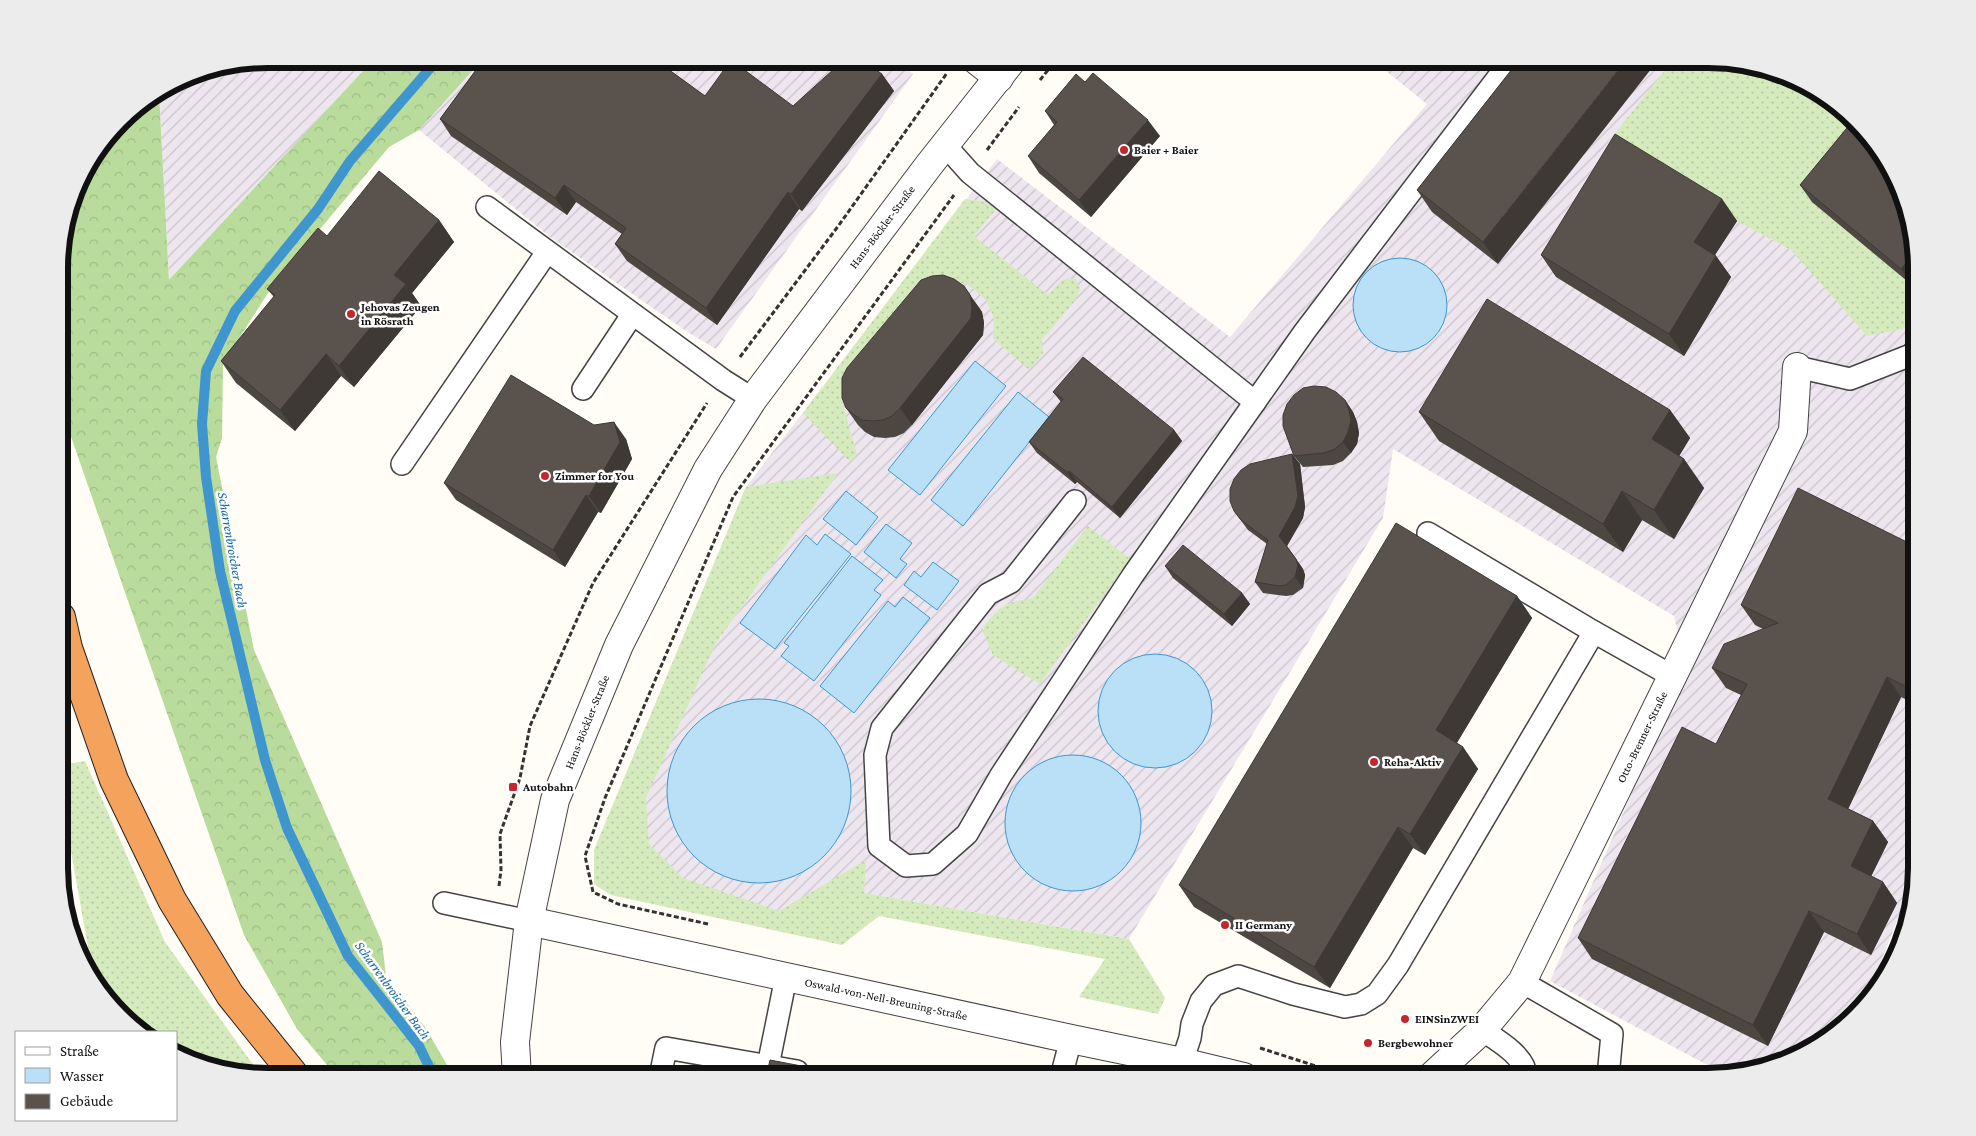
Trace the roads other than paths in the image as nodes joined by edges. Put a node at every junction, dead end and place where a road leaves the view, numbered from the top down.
1 (1006, 68) edge
2 (1505, 68) edge
3 (944, 144) junction
4 (486, 207) dead end
5 (547, 252) junction
6 (632, 315) junction
7 (1908, 357) edge
8 (1797, 367) joint
9 (584, 389) dead end
10 (753, 399) junction
11 (1255, 402) junction
12 (402, 464) dead end
13 (1074, 501) dead end
14 (1428, 533) dead end
15 (1594, 632) junction
16 (68, 648) edge
17 (1672, 676) junction
18 (444, 903) dead end
19 (529, 921) junction
20 (786, 977) junction
21 (1522, 982) junction
22 (1482, 1030) junction
23 (1071, 1039) junction
24 (768, 1066) junction
25 (289, 1068) edge
26 (516, 1068) edge
27 (662, 1068) edge
28 (738, 1068) edge
29 (751, 1068) edge
30 (778, 1068) edge
31 (1063, 1068) edge
32 (1179, 1068) edge
33 (1183, 1068) edge
34 (1442, 1068) edge
35 (1524, 1068) edge
36 (1609, 1068) edge

1 - 3 street, Hans-Böckler-Straße
2 - 11 lane
3 - 10 street, Hans-Böckler-Straße
3 - 11 lane
4 - 5 lane
5 - 6 lane
5 - 12 lane
6 - 9 lane
6 - 10 lane
7 - 8 lane
8 - 17 street, Otto-Brenner-Straße
10 - 19 street, Hans-Böckler-Straße
11 - 13 lane
14 - 15 lane
15 - 17 lane
15 - 33 lane
16 - 25 highway
17 - 21 street, Otto-Brenner-Straße
18 - 19 lane
19 - 20 street, Oswald-von-Nell-Breuning-Straße
19 - 26 street, Hans-Böckler-Straße
20 - 23 street, Oswald-von-Nell-Breuning-Straße
20 - 24 lane
21 - 22 street, Otto-Brenner-Straße
21 - 36 lane
22 - 34 street, Otto-Brenner-Straße
22 - 35 lane
23 - 31 lane
23 - 32 street, Oswald-von-Nell-Breuning-Straße
24 - 29 lane
24 - 30 lane
27 - 28 lane

